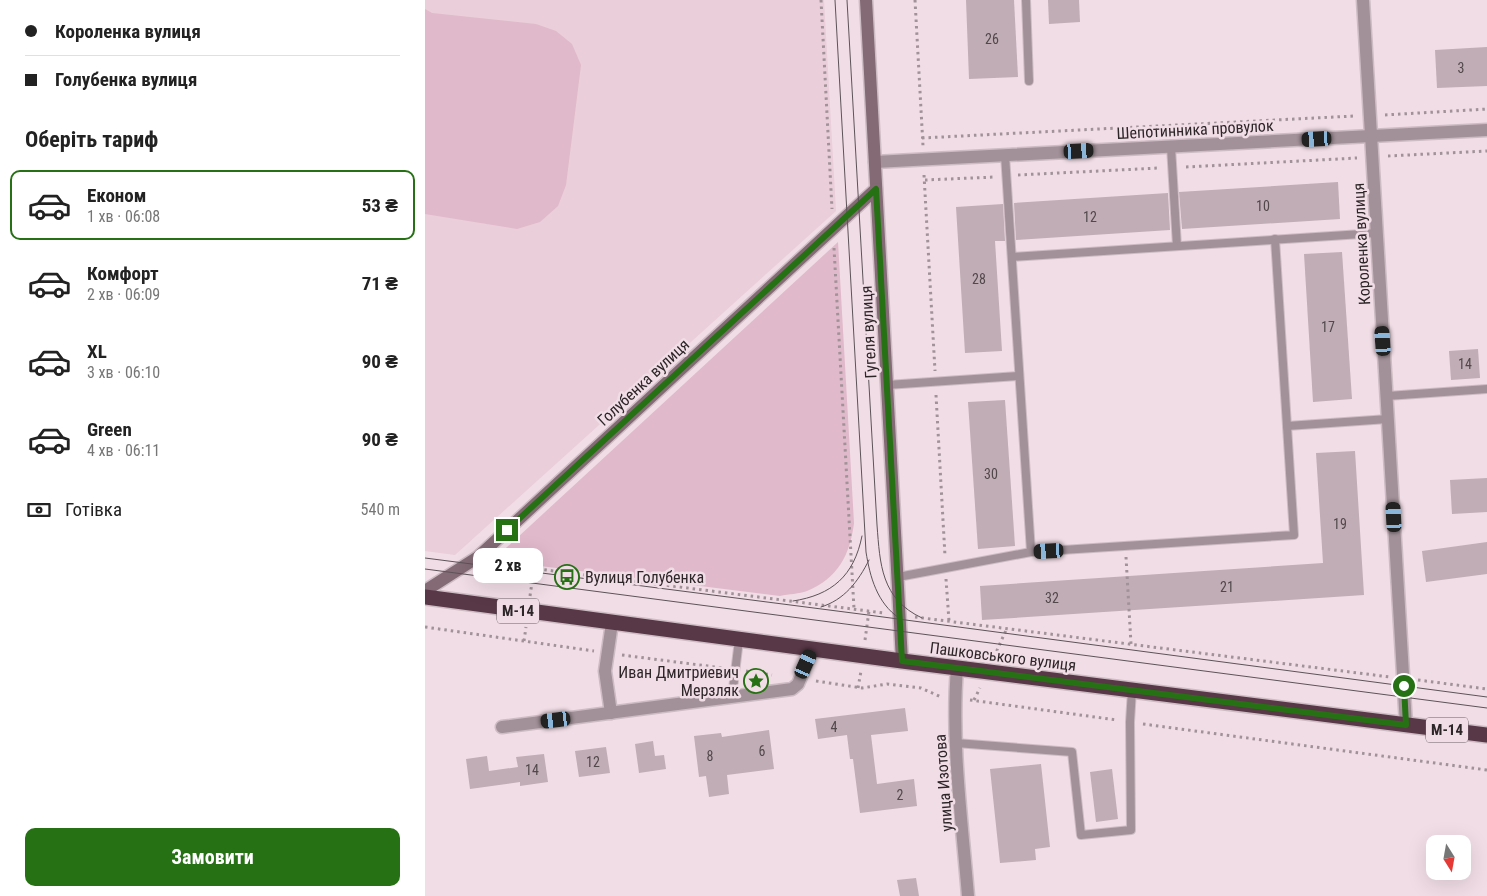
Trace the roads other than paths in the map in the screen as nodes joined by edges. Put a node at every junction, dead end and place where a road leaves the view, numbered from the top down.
1 (866, 0) edge
2 (1026, 0) edge
3 (1363, 0) edge
4 (1029, 81) dead end
5 (1487, 130) edge
6 (1371, 136) junction
7 (1171, 146) junction
8 (1005, 155) junction
9 (875, 162) junction
10 (876, 189) junction
11 (1377, 233) junction
12 (1275, 239) junction
13 (1177, 246) junction
14 (1012, 257) junction
15 (1019, 376) junction
16 (887, 385) junction
17 (1487, 389) edge
18 (1387, 396) junction
19 (1388, 419) junction
20 (1287, 426) junction
21 (1031, 552) junction
22 (898, 577) junction
23 (425, 591) edge
24 (425, 597) edge
25 (612, 623) junction
26 (739, 640) junction
27 (812, 650) junction
28 (902, 661) junction
29 (957, 668) junction
30 (1131, 690) junction
31 (732, 697) junction
32 (611, 713) junction
33 (1406, 725) junction
34 (502, 727) dead end
35 (1487, 735) edge
36 (956, 743) junction
37 (968, 896) edge

1 - 9 street, Гугеля вулиця
2 - 4 lane
3 - 6 street, Короленка вулиця
5 - 6 street, Шепотинника провулок
6 - 7 street, Шепотинника провулок
6 - 11 street, Короленка вулиця
7 - 8 street, Шепотинника провулок
7 - 13 lane
8 - 9 street, Шепотинника провулок
8 - 14 lane
9 - 10 street, Гугеля вулиця
10 - 16 street, Гугеля вулиця
10 - 23 street, Голубенка вулиця
11 - 12 lane
11 - 18 street, Короленка вулиця
12 - 13 lane
12 - 20 lane
13 - 14 lane
14 - 15 lane
15 - 16 lane
15 - 21 lane
16 - 22 street, Гугеля вулиця
17 - 18 lane
18 - 19 street, Короленка вулиця
19 - 20 lane
19 - 33 street, Короленка вулиця
20 - 21 lane
21 - 22 lane
22 - 28 street, Гугеля вулиця
24 - 25 highway, Пашковського вулиця / М-14
25 - 26 highway, Пашковського вулиця / М-14
25 - 32 street
26 - 27 highway, Пашковського вулиця / М-14
26 - 31 lane
27 - 28 highway, Пашковського вулиця / М-14
27 - 31 street
28 - 29 highway, Пашковського вулиця / М-14
29 - 30 highway, Пашковського вулиця / М-14
29 - 36 street, улица Изотова
30 - 33 highway, Пашковського вулиця / М-14
30 - 36 lane
31 - 32 street
32 - 34 street
33 - 35 highway, Пашковського вулиця / М-14
36 - 37 street, улица Изотова

